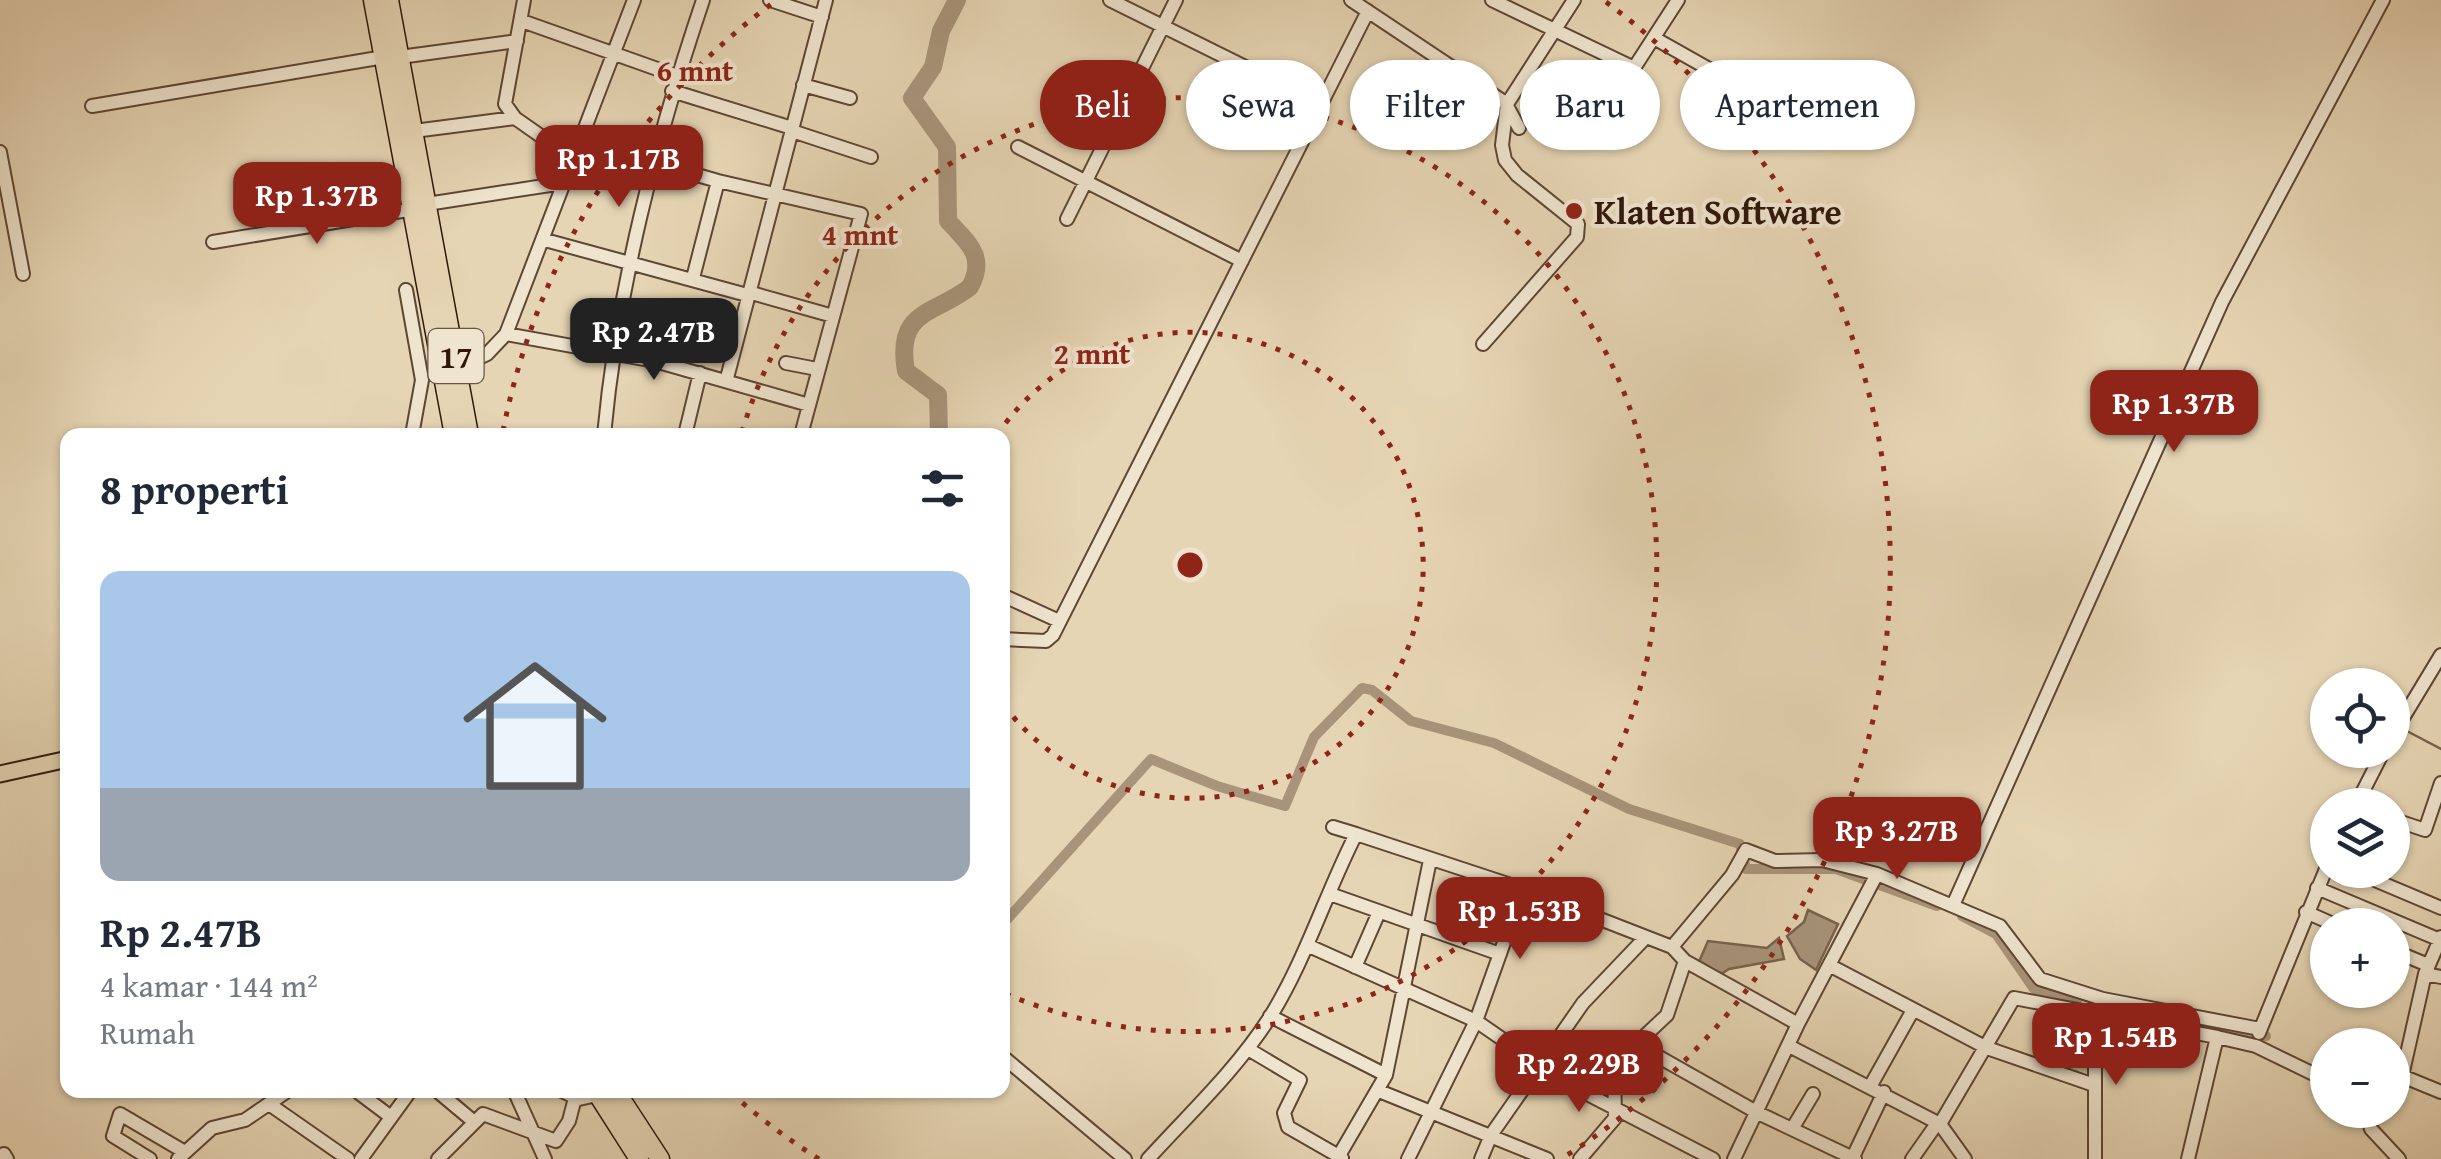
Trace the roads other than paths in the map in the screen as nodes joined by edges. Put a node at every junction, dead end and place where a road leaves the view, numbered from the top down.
1 (373, 0) edge
2 (389, 0) edge
3 (524, 0) edge
4 (634, 0) edge
5 (703, 0) edge
6 (770, 0) edge
7 (826, 0) edge
8 (1110, 0) edge
9 (1176, 0) edge
10 (1351, 0) edge
11 (1492, 0) edge
12 (1574, 0) edge
13 (1678, 0) edge
14 (2382, 0) edge
15 (1367, 6) edge
16 (822, 17) junction
17 (522, 21) junction
18 (1162, 26) junction
19 (1556, 32) junction
20 (1654, 38) junction
21 (517, 40) junction
22 (613, 53) junction
23 (392, 56) junction
24 (1231, 60) edge
25 (1539, 60) edge
26 (1692, 60) edge
27 (677, 76) junction
28 (1330, 83) edge
29 (804, 85) junction
30 (1520, 88) edge
31 (672, 91) junction
32 (850, 98) dead end
33 (1507, 105) junction
34 (92, 106) dead end
35 (516, 118) junction
36 (1520, 128) dead end
37 (792, 130) junction
38 (414, 131) junction
39 (578, 140) junction
40 (1018, 147) dead end
41 (1297, 150) edge
42 (0, 152) edge
43 (572, 158) junction
44 (872, 158) dead end
45 (653, 163) junction
46 (1086, 180) junction
47 (718, 181) junction
48 (563, 183) junction
49 (775, 194) junction
50 (421, 207) junction
51 (1067, 219) dead end
52 (545, 240) junction
53 (213, 242) dead end
54 (627, 261) junction
55 (1242, 261) junction
56 (23, 274) dead end
57 (693, 278) junction
58 (434, 279) junction
59 (406, 290) dead end
60 (747, 294) junction
61 (833, 316) junction
62 (506, 334) junction
63 (1483, 344) dead end
64 (613, 353) junction
65 (786, 362) dead end
66 (458, 368) junction
67 (816, 369) junction
68 (700, 373) junction
69 (727, 378) junction
70 (810, 405) junction
71 (413, 428) edge
72 (453, 428) edge
73 (468, 428) edge
74 (605, 428) edge
75 (687, 428) edge
76 (803, 428) edge
77 (1010, 599) edge
78 (1059, 622) junction
79 (1010, 639) edge
80 (2441, 655) edge
81 (2410, 706) edge
82 (60, 761) edge
83 (0, 774) edge
84 (2441, 784) edge
85 (2410, 825) edge
86 (1333, 827) dead end
87 (2425, 830) junction
88 (1356, 834) junction
89 (2441, 836) edge
90 (1430, 860) junction
91 (1877, 874) junction
92 (2316, 888) joint
93 (2393, 888) edge
94 (1523, 889) junction
95 (1330, 894) junction
96 (1954, 904) junction
97 (2441, 908) edge
98 (1379, 912) junction
99 (2306, 912) junction
100 (2310, 914) edge
101 (1417, 926) junction
102 (1646, 937) junction
103 (2440, 938) edge
104 (1309, 946) junction
105 (1672, 947) junction
106 (1500, 954) junction
107 (2410, 960) edge
108 (1684, 961) junction
109 (1829, 965) junction
110 (1356, 967) junction
111 (2427, 970) junction
112 (2441, 978) edge
113 (1404, 990) junction
114 (1913, 1010) junction
115 (1270, 1016) junction
116 (2096, 1016) junction
117 (1476, 1020) junction
118 (1798, 1024) junction
119 (2260, 1028) junction
120 (2410, 1032) edge
121 (2217, 1037) junction
122 (1636, 1044) junction
123 (1789, 1046) junction
124 (2256, 1046) junction
125 (1986, 1048) junction
126 (1248, 1049) junction
127 (1010, 1063) edge
128 (1540, 1068) junction
129 (2310, 1072) edge
130 (1386, 1075) junction
131 (2410, 1084) edge
132 (2094, 1085) junction
133 (1878, 1089) junction
134 (1379, 1091) junction
135 (2441, 1092) edge
136 (1813, 1094) dead end
137 (278, 1098) edge
138 (367, 1098) edge
139 (405, 1098) edge
140 (446, 1098) edge
141 (518, 1098) edge
142 (576, 1098) edge
143 (605, 1098) edge
144 (607, 1098) edge
145 (269, 1104) junction
146 (1615, 1110) junction
147 (1430, 1112) junction
148 (1758, 1113) junction
149 (390, 1117) junction
150 (473, 1120) junction
151 (1939, 1123) junction
152 (1792, 1128) junction
153 (2371, 1128) edge
154 (1492, 1135) junction
155 (536, 1137) junction
156 (180, 1155) edge
157 (1340, 1158) edge
158 (150, 1159) edge
159 (348, 1159) edge
160 (361, 1159) edge
161 (438, 1159) edge
162 (546, 1159) edge
163 (638, 1159) edge
164 (660, 1159) edge
165 (1125, 1159) edge
166 (1148, 1159) edge
167 (1408, 1159) edge
168 (1481, 1159) edge
169 (1547, 1159) edge
170 (1580, 1159) edge
171 (1713, 1159) edge
172 (1734, 1159) edge
173 (1853, 1159) edge
174 (1912, 1159) edge
175 (1965, 1159) edge
176 (2095, 1159) edge
177 (2188, 1159) edge
178 (2399, 1159) edge

1 - 23 highway, 17
2 - 23 highway, 17
3 - 17 street
4 - 22 street
5 - 27 street
6 - 16 street
7 - 16 street
8 - 18 street
9 - 18 street
10 - 15 street
11 - 19 street
12 - 19 street
13 - 20 street
14 - 96 street
15 - 28 street
15 - 33 street
16 - 29 street
17 - 21 street
17 - 22 street
18 - 24 street
18 - 46 street
19 - 20 street
19 - 25 street
20 - 26 street
21 - 23 street
21 - 35 street
22 - 27 street
22 - 39 street
23 - 34 street
23 - 38 highway, 17
23 - 50 highway, 17
27 - 31 street
29 - 32 street
29 - 37 street
30 - 33 street
31 - 37 street
31 - 45 street
33 - 36 street
33 - 63 street
35 - 38 street
35 - 43 street
37 - 44 street
37 - 49 street
38 - 50 highway, 17
39 - 43 street
39 - 45 street
40 - 46 street
41 - 55 street
42 - 56 street
43 - 48 street
45 - 47 street
45 - 54 street
46 - 51 street
46 - 55 street
47 - 49 street
47 - 57 street
48 - 50 street
48 - 52 street
49 - 60 street
49 - 61 street
50 - 53 street
50 - 58 highway, 17
52 - 54 street
52 - 62 street
54 - 57 street
54 - 64 street
55 - 78 street
57 - 60 street
58 - 66 highway, 17
58 - 72 highway, 17
59 - 71 street
60 - 61 street
60 - 69 street
61 - 67 street
62 - 64 street
62 - 66 street
64 - 68 street
64 - 74 street
65 - 67 street
66 - 73 highway, 17
67 - 70 street
68 - 69 street
68 - 75 street
69 - 70 street
70 - 76 street
77 - 78 street
78 - 79 street
80 - 81 street
82 - 83 main road
84 - 87 street
85 - 87 street
86 - 88 street
87 - 89 street
88 - 90 street
88 - 95 street
90 - 94 street
90 - 101 street
91 - 96 street
91 - 105 street
91 - 109 street
92 - 99 street
92 - 103 street
93 - 97 street
94 - 102 street
94 - 106 street
95 - 98 street
95 - 104 street
96 - 119 street
98 - 101 street
98 - 110 street
99 - 100 street
99 - 119 street
101 - 106 street
101 - 113 street
102 - 105 street
102 - 128 street
103 - 111 street
104 - 110 street
104 - 115 street
105 - 108 street
106 - 117 street
107 - 111 street
108 - 118 street
108 - 122 street
109 - 114 street
109 - 118 street
110 - 113 street
111 - 112 street
111 - 120 street
113 - 117 street
113 - 130 street
114 - 125 street
114 - 133 street
115 - 126 street
115 - 130 street
116 - 121 street
116 - 125 street
116 - 132 street
117 - 128 street
117 - 147 street
118 - 123 street
119 - 124 street
121 - 124 street
121 - 177 street
122 - 146 street
122 - 148 street
123 - 133 street
123 - 148 street
124 - 129 street
125 - 132 street
125 - 151 street
126 - 157 street
126 - 166 street
127 - 165 street
128 - 146 street
128 - 154 street
130 - 134 street
131 - 135 street
132 - 176 street
133 - 151 street
133 - 173 street
134 - 147 street
134 - 157 street
136 - 152 street
137 - 145 street
138 - 149 street
139 - 149 street
140 - 150 street
141 - 155 street
142 - 155 street
143 - 163 highway
144 - 164 highway
145 - 156 street
145 - 159 street
146 - 170 street
146 - 171 street
147 - 154 street
147 - 167 street
148 - 152 street
148 - 172 street
149 - 160 street
150 - 155 street
150 - 161 street
151 - 174 street
151 - 175 street
152 - 173 street
153 - 178 street
154 - 168 street
154 - 169 street
155 - 162 street
156 - 158 street

